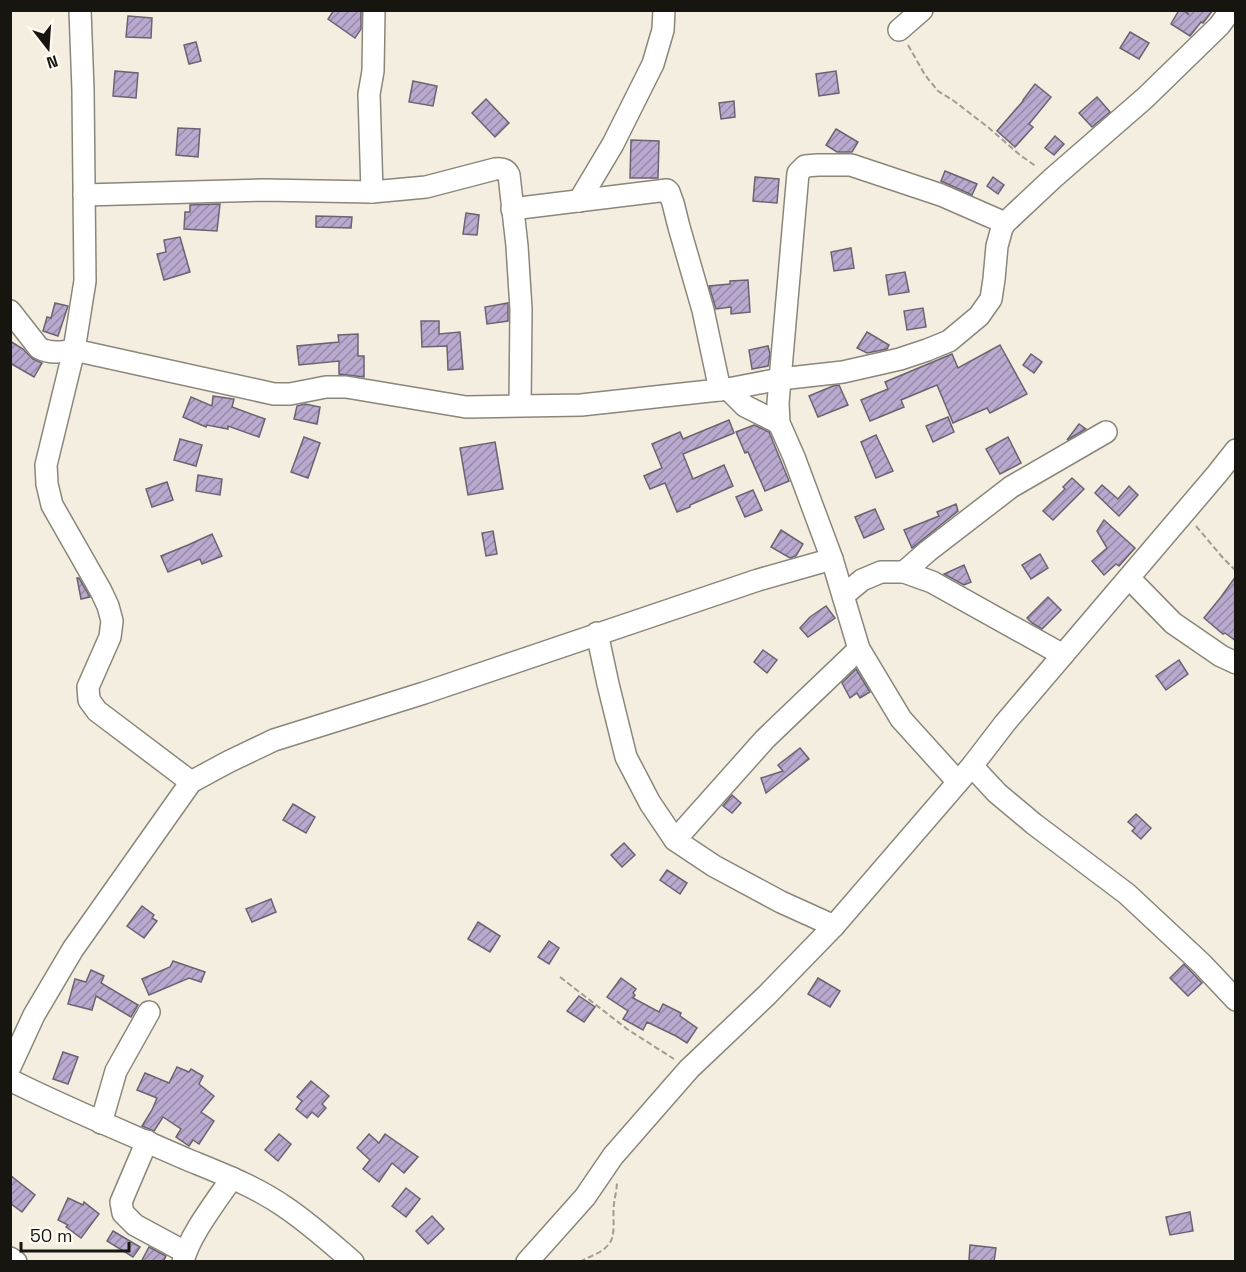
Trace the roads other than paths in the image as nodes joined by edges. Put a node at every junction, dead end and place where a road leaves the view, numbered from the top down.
1 (80, 10) edge
2 (374, 10) edge
3 (664, 10) edge
4 (922, 10) edge
5 (1230, 10) edge
6 (899, 30) road end
7 (372, 192) junction
8 (84, 195) junction
9 (579, 201) junction
10 (512, 209) junction
11 (1005, 223) junction
12 (10, 311) edge
13 (74, 350) junction
14 (780, 379) junction
15 (724, 390) junction
16 (520, 405) junction
17 (779, 423) junction
18 (1106, 432) dead end
19 (1236, 450) edge
20 (832, 559) junction
21 (904, 572) junction
22 (1129, 578) junction
23 (844, 595) junction
24 (597, 633) junction
25 (860, 649) junction
26 (1063, 655) junction
27 (1236, 663) edge
28 (972, 766) junction
29 (191, 782) junction
30 (958, 782) junction
31 (675, 840) junction
32 (834, 926) junction
33 (1236, 1000) edge
34 (149, 1012) dead end
35 (10, 1067) edge
36 (10, 1080) edge
37 (101, 1123) junction
38 (147, 1141) junction
39 (232, 1178) junction
40 (184, 1257) edge
41 (10, 1258) edge
42 (16, 1262) edge
43 (353, 1262) edge
44 (527, 1262) edge

1 - 8 street
2 - 7 street
3 - 9 street
4 - 6 street
5 - 11 street
7 - 8 street
7 - 10 street
8 - 13 street
9 - 10 street
9 - 15 street
10 - 16 street
11 - 14 street
11 - 14 street
12 - 13 street
13 - 16 street
13 - 29 street
14 - 15 street
14 - 17 street
15 - 16 street
15 - 17 street
17 - 20 street
18 - 21 street
19 - 22 street
20 - 23 street
20 - 24 street
21 - 23 street
21 - 26 street
22 - 26 street
22 - 27 street
23 - 25 street
24 - 29 street
24 - 31 street
25 - 30 street
25 - 31 street
26 - 28 street
28 - 30 street
28 - 33 street
29 - 35 street
30 - 32 street
31 - 32 street
32 - 44 street
34 - 37 street
36 - 37 street
37 - 38 street
38 - 39 street
38 - 40 street
39 - 40 street
39 - 43 street
41 - 42 street

